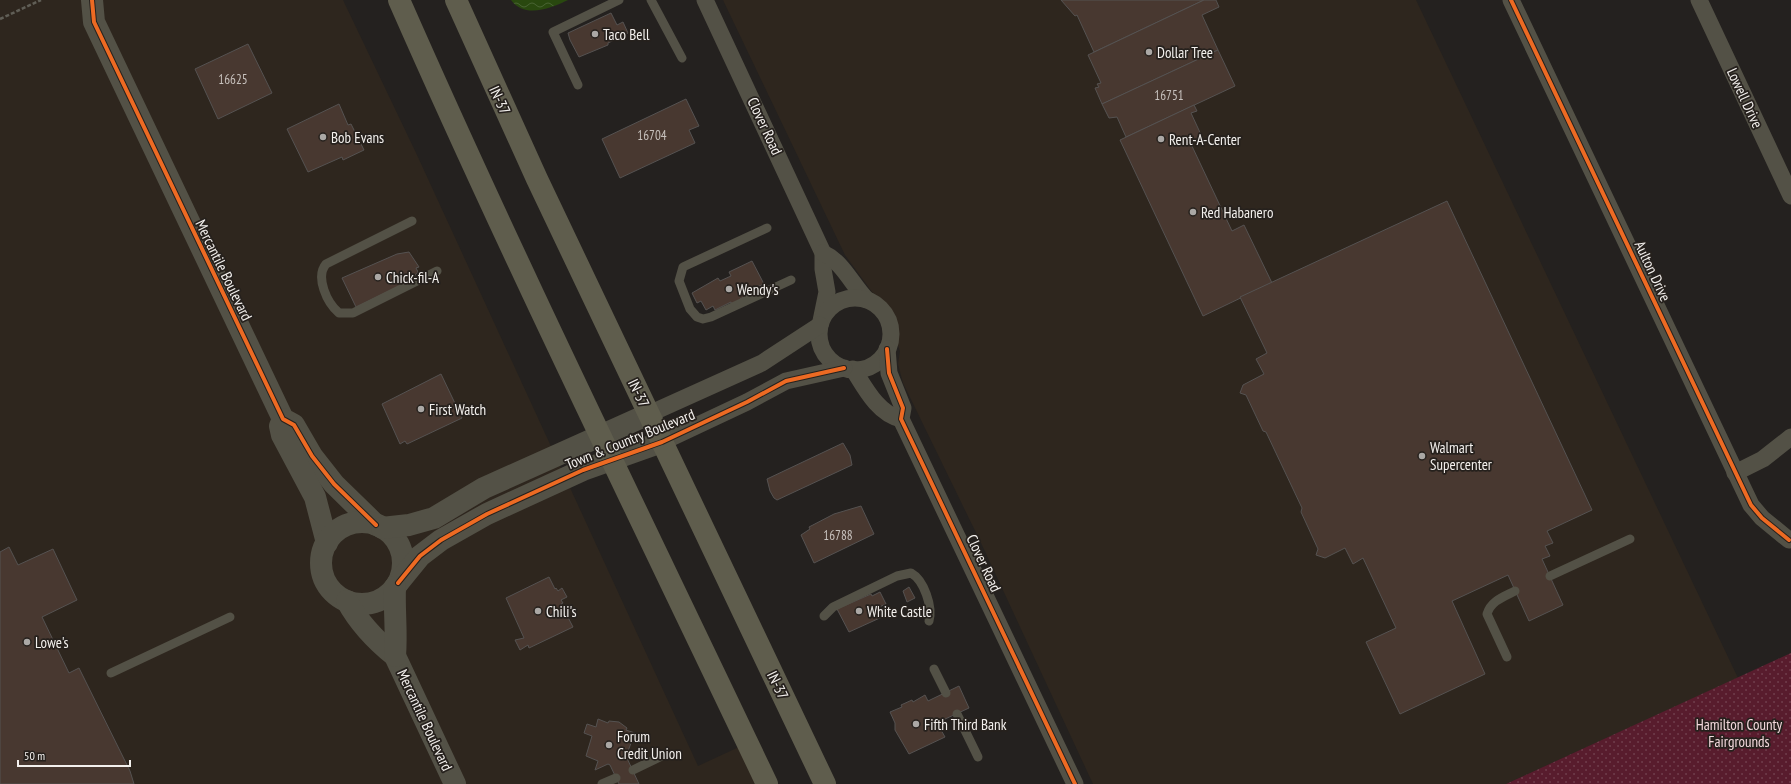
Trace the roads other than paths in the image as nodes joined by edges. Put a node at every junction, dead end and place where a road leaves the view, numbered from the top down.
1 (92, 0) edge
2 (399, 0) edge
3 (456, 0) edge
4 (619, 0) edge
5 (651, 0) edge
6 (705, 0) edge
7 (1511, 0) edge
8 (1699, 0) edge
9 (682, 58) dead end
10 (578, 85) dead end
11 (1791, 196) edge
12 (412, 221) dead end
13 (767, 228) dead end
14 (823, 253) junction
15 (438, 272) dead end
16 (791, 280) dead end
17 (867, 300) junction
18 (821, 323) junction
19 (887, 349) junction
20 (848, 369) junction
21 (649, 414) junction
22 (283, 419) junction
23 (902, 419) junction
24 (601, 436) junction
25 (1791, 437) edge
26 (662, 442) junction
27 (613, 460) junction
28 (1735, 473) junction
29 (379, 526) junction
30 (1630, 539) dead end
31 (1789, 540) dead end
32 (326, 542) junction
33 (1550, 576) dead end
34 (397, 585) junction
35 (1516, 591) dead end
36 (346, 601) junction
37 (824, 616) dead end
38 (230, 617) dead end
39 (929, 621) dead end
40 (395, 656) junction
41 (1506, 657) dead end
42 (934, 669) dead end
43 (111, 673) dead end
44 (946, 693) dead end
45 (956, 714) dead end
46 (666, 754) dead end
47 (978, 757) dead end
48 (633, 770) dead end
49 (616, 778) dead end
50 (455, 784) edge
51 (602, 784) edge
52 (767, 784) edge
53 (826, 784) edge
54 (1075, 784) edge

1 - 22 street, Mercantile Boulevard
2 - 24 highway
3 - 21 highway, IN-37
4 - 10 lane
5 - 9 lane
6 - 14 street, Clover Road
7 - 28 street, Aulton Drive
8 - 11 street, Lowell Drive
12 - 15 lane
13 - 16 lane
14 - 17 street
14 - 18 street, Clover Road
17 - 18 street
17 - 19 street
18 - 20 street
18 - 21 street, Town & Country Boulevard
19 - 20 street
19 - 23 street, Clover Road
20 - 23 street
20 - 26 street, Town & Country Boulevard
21 - 24 street, Town & Country Boulevard
21 - 26 highway, IN-37
22 - 29 street, Mercantile Boulevard
22 - 32 street, Mercantile Boulevard
23 - 54 street, Clover Road
24 - 27 highway
24 - 29 street, Town & Country Boulevard
25 - 28 street
26 - 27 street, Town & Country Boulevard
26 - 53 highway, IN-37
27 - 34 street, Town & Country Boulevard
27 - 52 highway
28 - 31 street, Aulton Drive
29 - 32 street
29 - 34 street
30 - 33 lane
32 - 36 street
34 - 36 street
34 - 40 street, Mercantile Boulevard
35 - 41 lane
36 - 40 street, Mercantile Boulevard
37 - 39 lane
38 - 43 lane
40 - 50 street, Mercantile Boulevard
42 - 44 lane
45 - 47 lane
46 - 48 lane
49 - 51 lane

